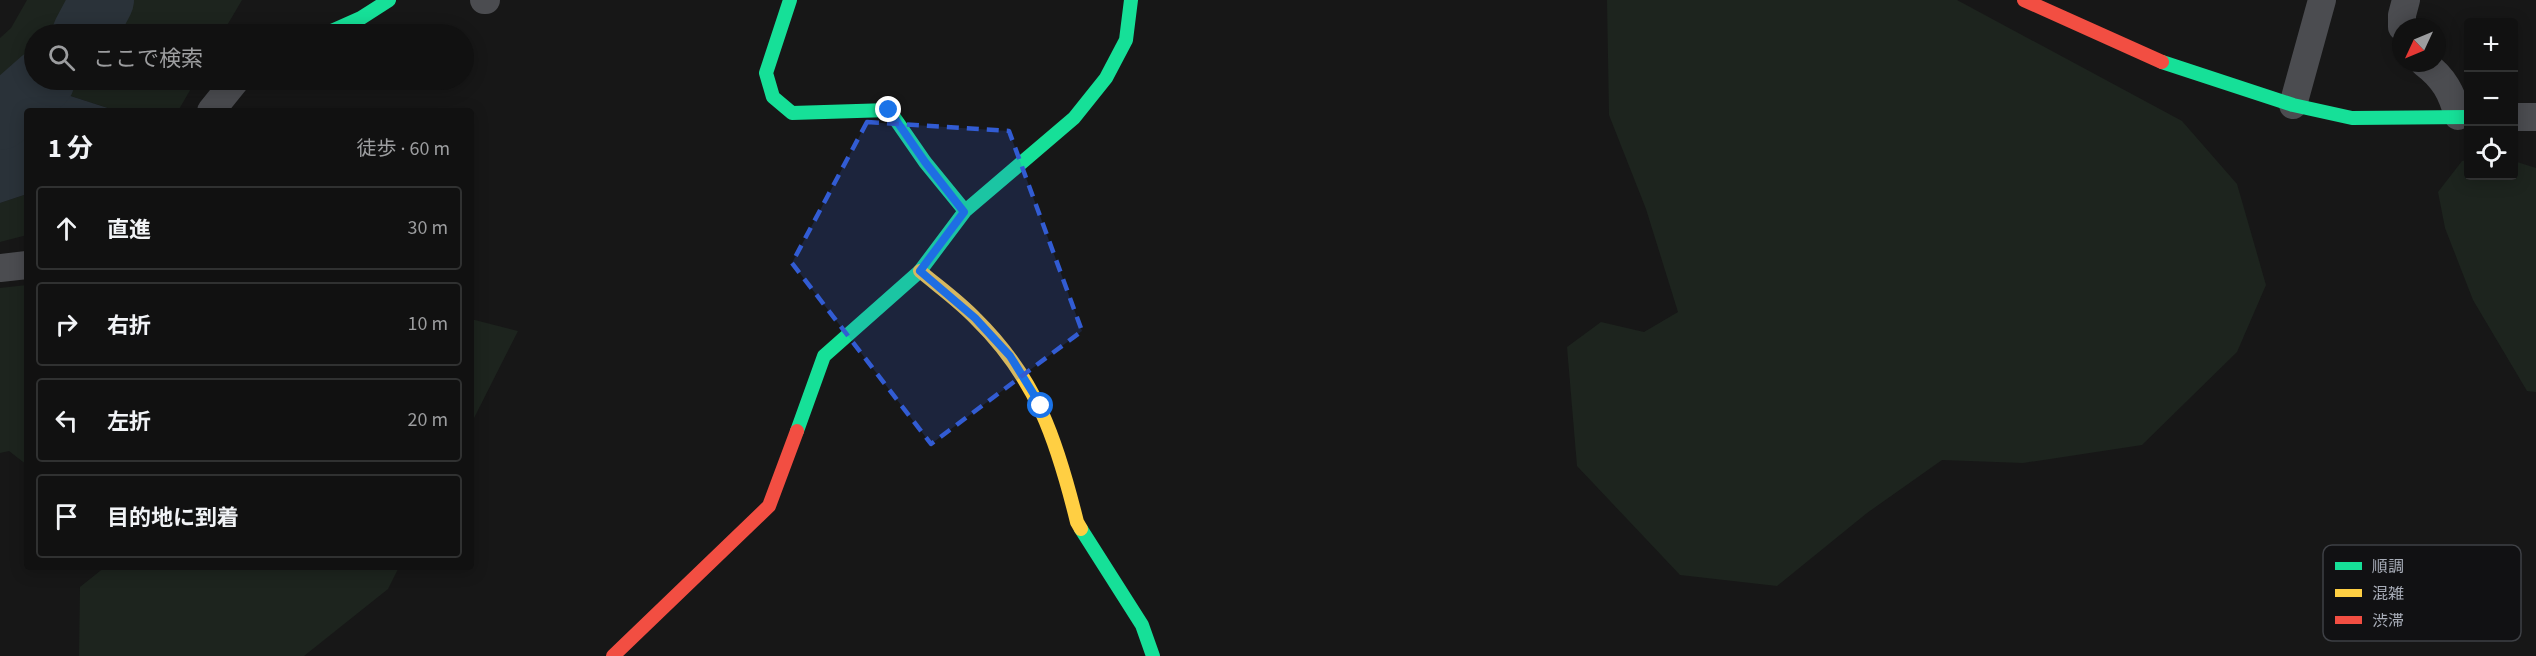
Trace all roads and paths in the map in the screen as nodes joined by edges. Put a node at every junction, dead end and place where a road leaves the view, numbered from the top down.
1 (389, 0) edge
2 (790, 0) edge
3 (1131, 0) edge
4 (2024, 0) edge
5 (2322, 0) edge
6 (2406, 0) edge
7 (2402, 18) edge
8 (348, 24) edge
9 (2437, 72) edge
10 (228, 90) edge
11 (2293, 105) junction
12 (213, 108) edge
13 (2463, 117) edge
14 (2518, 117) edge
15 (2536, 117) edge
16 (964, 212) junction
17 (24, 266) edge
18 (0, 268) edge
19 (920, 271) junction
20 (613, 656) edge
21 (1153, 656) edge

1 - 8 street
2 - 16 street
3 - 16 street
4 - 11 street
5 - 11 street
6 - 7 street
9 - 13 street
10 - 12 street
11 - 13 street
14 - 15 street
16 - 19 street
17 - 18 street
19 - 20 street
19 - 21 street

